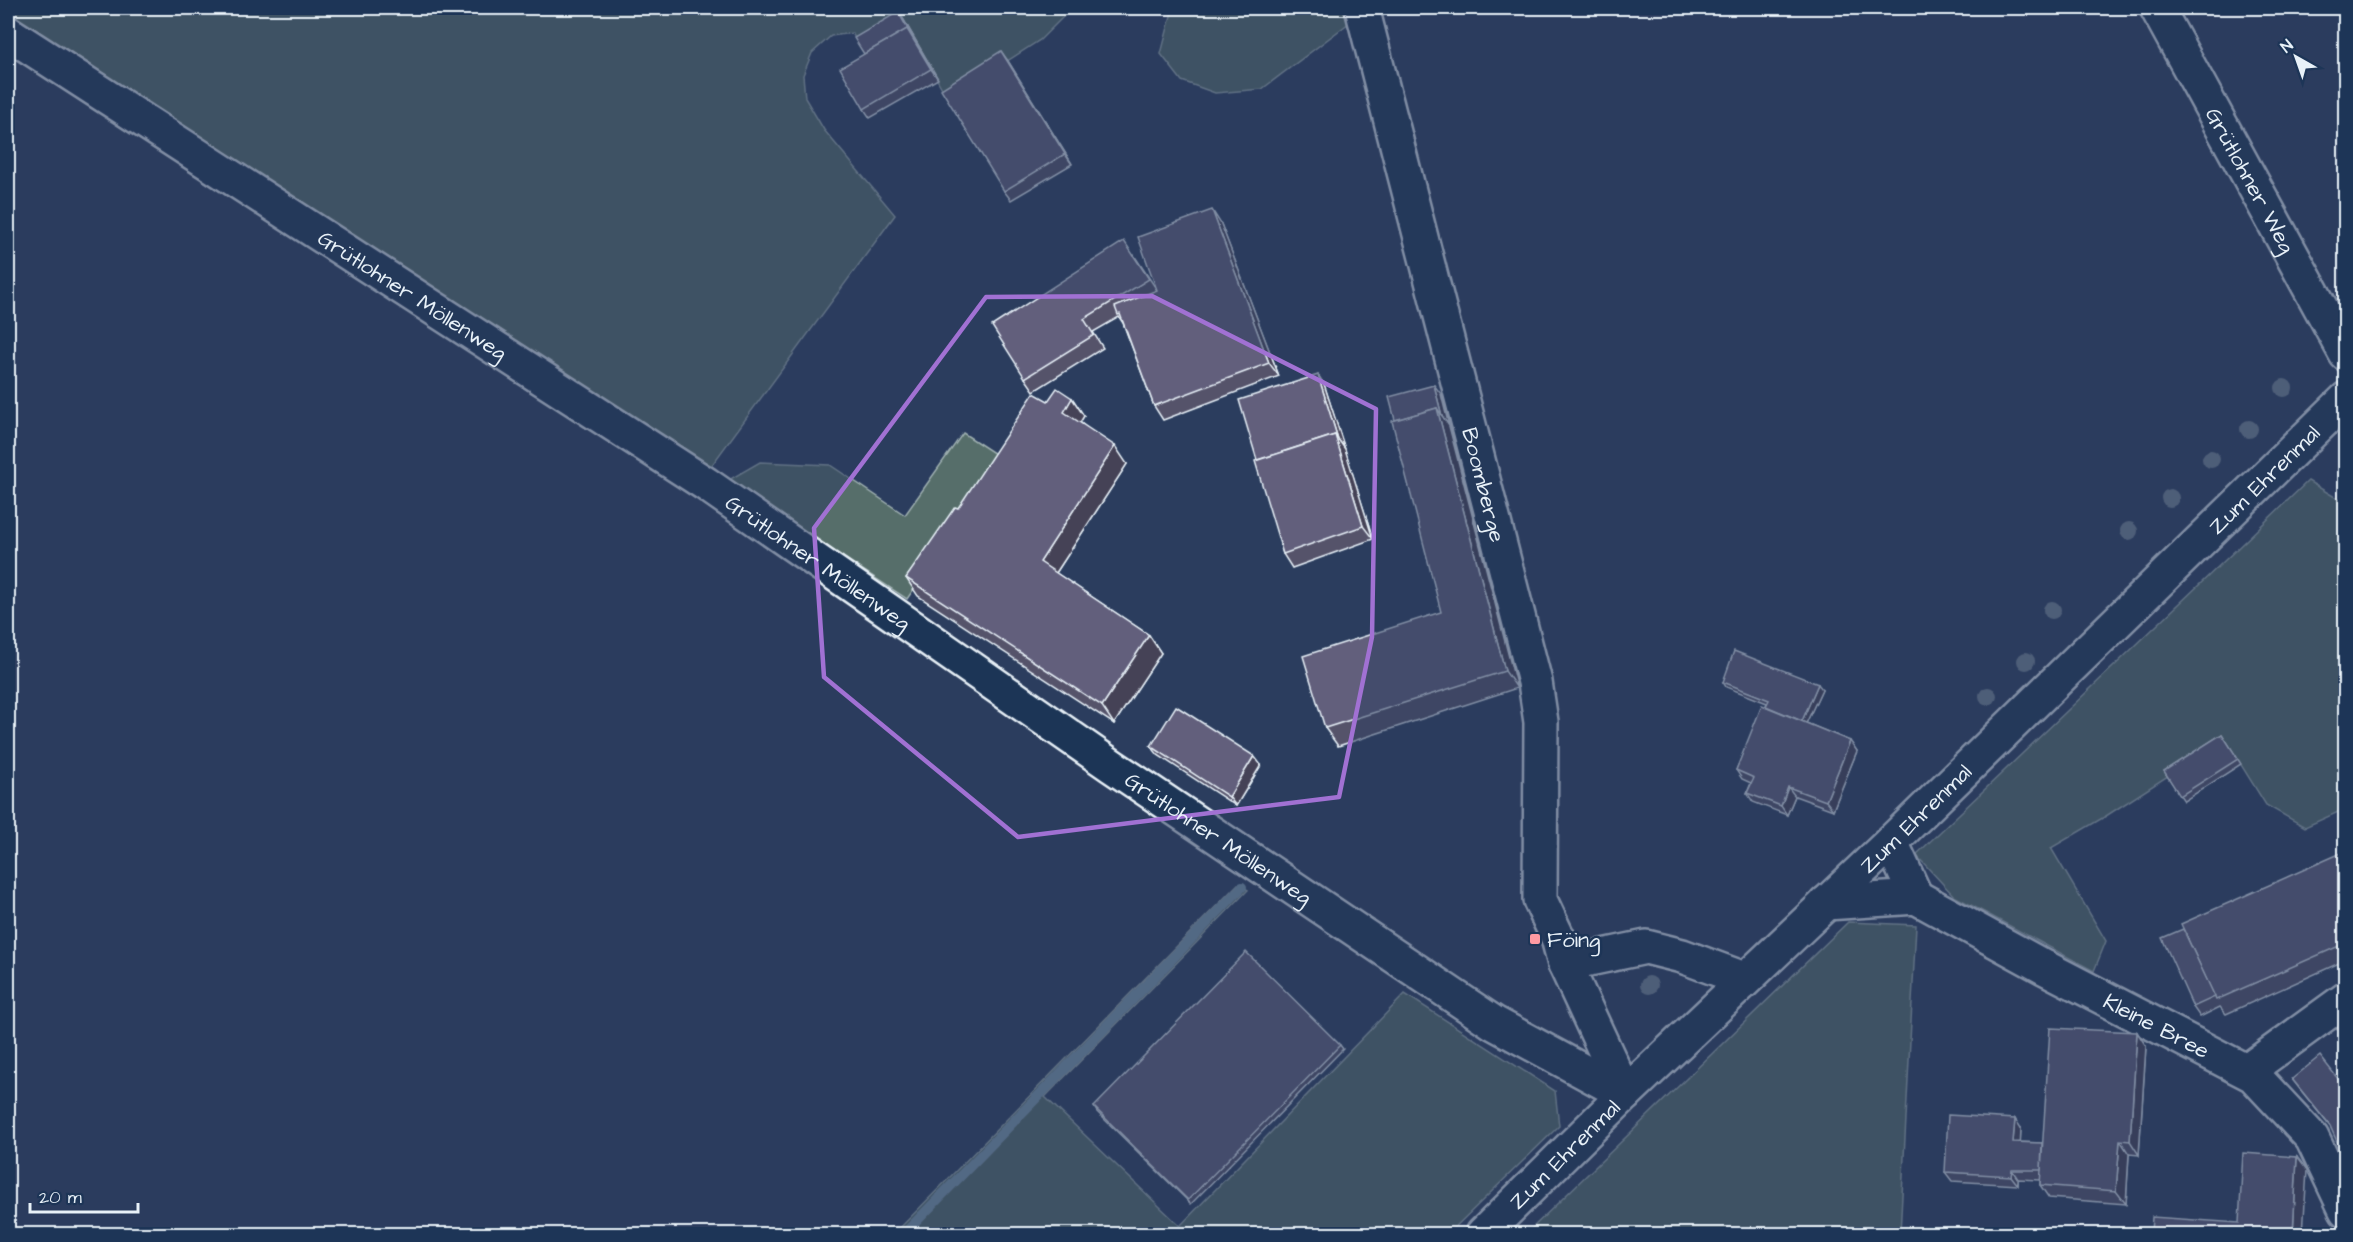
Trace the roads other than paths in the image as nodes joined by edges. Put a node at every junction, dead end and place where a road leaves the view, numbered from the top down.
1 (1362, 8) edge
2 (2157, 8) edge
3 (8, 33) edge
4 (2346, 354) edge
5 (2346, 399) edge
6 (1891, 842) junction
7 (1916, 897) junction
8 (1826, 903) junction
9 (1565, 964) junction
10 (1744, 979) junction
11 (2343, 1006) edge
12 (2247, 1071) junction
13 (1625, 1094) junction
14 (2346, 1210) edge
15 (1483, 1234) edge

1 - 9 street, Boomberge
2 - 4 street, Grütlohner Weg
3 - 13 street, Grütlohner Möllenweg
5 - 6 street, Zum Ehrenmal
6 - 7 street
6 - 8 street, Zum Ehrenmal
7 - 8 street
7 - 12 street, Kleine Bree
8 - 10 street, Zum Ehrenmal
9 - 10 street
9 - 13 street, Boomberge
10 - 13 street, Zum Ehrenmal
11 - 12 street
12 - 14 street, Kleine Bree
13 - 15 street, Zum Ehrenmal

